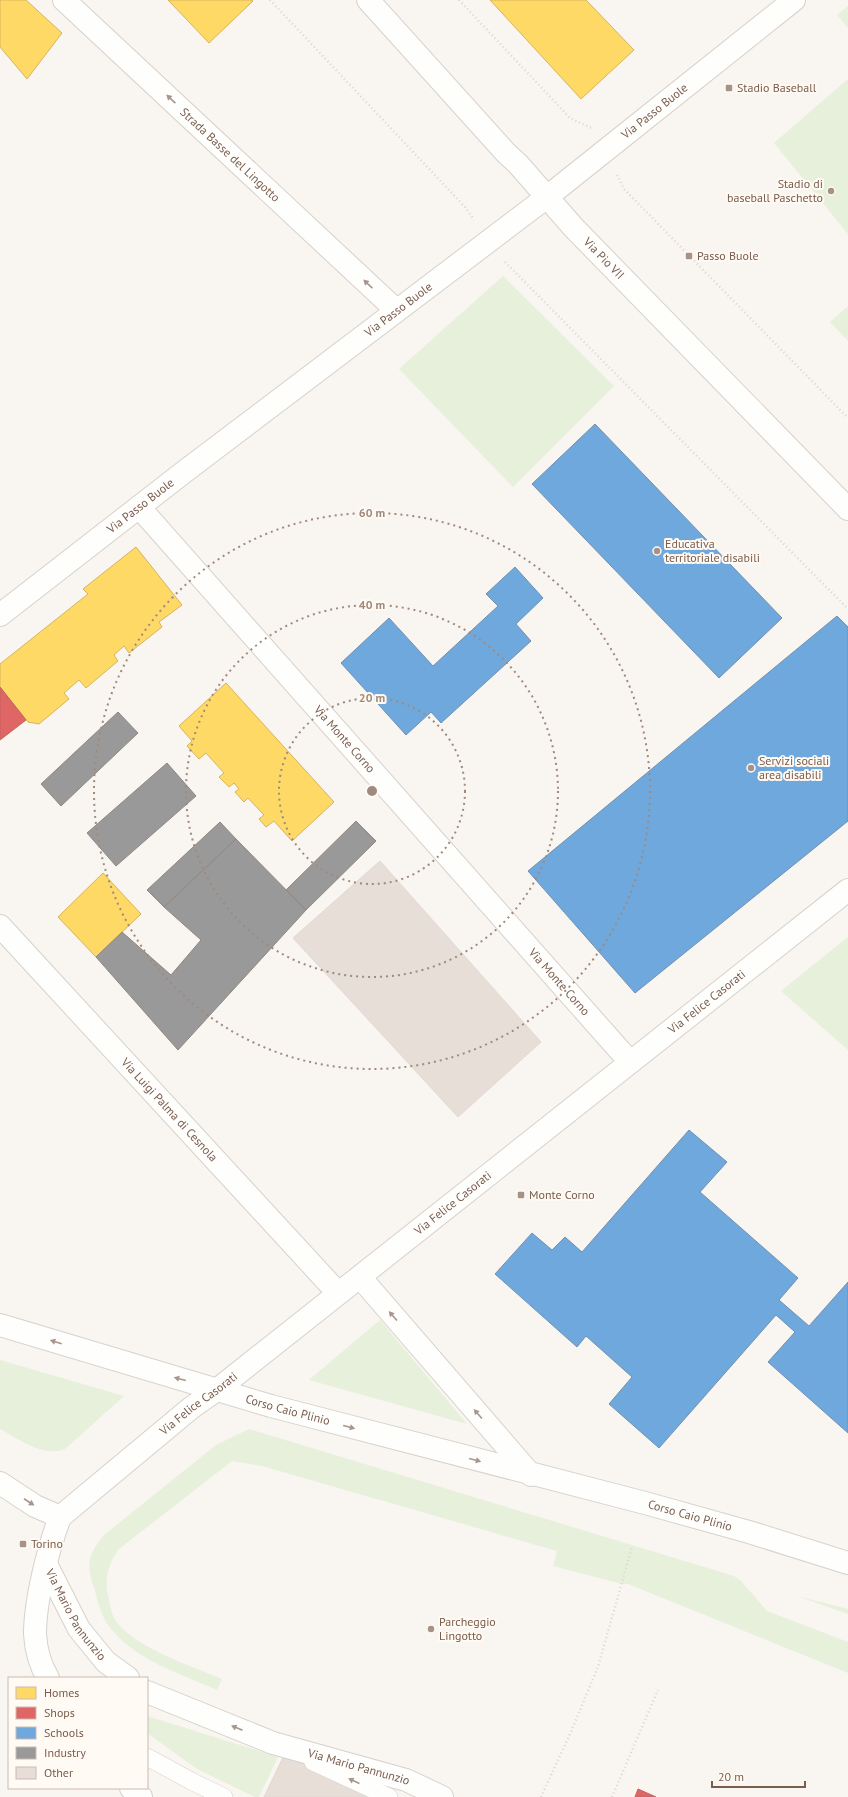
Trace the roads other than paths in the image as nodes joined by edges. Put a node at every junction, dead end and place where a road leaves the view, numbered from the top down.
1 (64, 0) edge
2 (368, 0) edge
3 (794, 0) edge
4 (547, 198) junction
5 (396, 310) junction
6 (139, 507) junction
7 (848, 509) edge
8 (0, 615) edge
9 (848, 890) edge
10 (0, 926) edge
11 (630, 1062) junction
12 (360, 1277) junction
13 (338, 1293) junction
14 (0, 1325) edge
15 (218, 1389) junction
16 (531, 1475) junction
17 (0, 1483) edge
18 (60, 1517) junction
19 (848, 1563) edge
20 (46, 1564) junction
21 (47, 1677) edge
22 (127, 1677) edge
23 (148, 1692) edge
24 (273, 1743) junction
25 (148, 1758) edge
26 (132, 1789) edge
27 (141, 1797) edge
28 (224, 1797) edge
29 (389, 1797) edge
30 (442, 1797) edge

5 -> 1 street, Strada Basse del Lingotto
2 - 4 street, Via Pio VII
3 - 4 street, Via Passo Buole
4 - 5 street, Via Passo Buole
4 - 7 street, Via Pio VII
5 - 6 street, Via Passo Buole
6 - 8 street, Via Passo Buole
6 - 11 street, Via Monte Corno
9 - 11 street, Via Felice Casorati
10 - 13 street, Via Luigi Palma di Cesnola
11 - 12 street, Via Felice Casorati
12 - 13 street, Via Felice Casorati
16 -> 12 street
13 - 15 street, Via Felice Casorati
15 -> 14 street, Corso Caio Plinio
15 -> 16 street, Corso Caio Plinio
15 - 18 street, Via Felice Casorati
16 - 19 street, Corso Caio Plinio
17 -> 18 street
18 - 20 street, Via Mario Pannunzio
20 - 21 street, Via Mario Pannunzio
20 - 22 street, Via Mario Pannunzio
24 -> 23 street, Via Mario Pannunzio
29 -> 24 lane, Via Mario Pannunzio
24 - 30 street, Via Mario Pannunzio
25 - 28 lane
26 - 27 street

